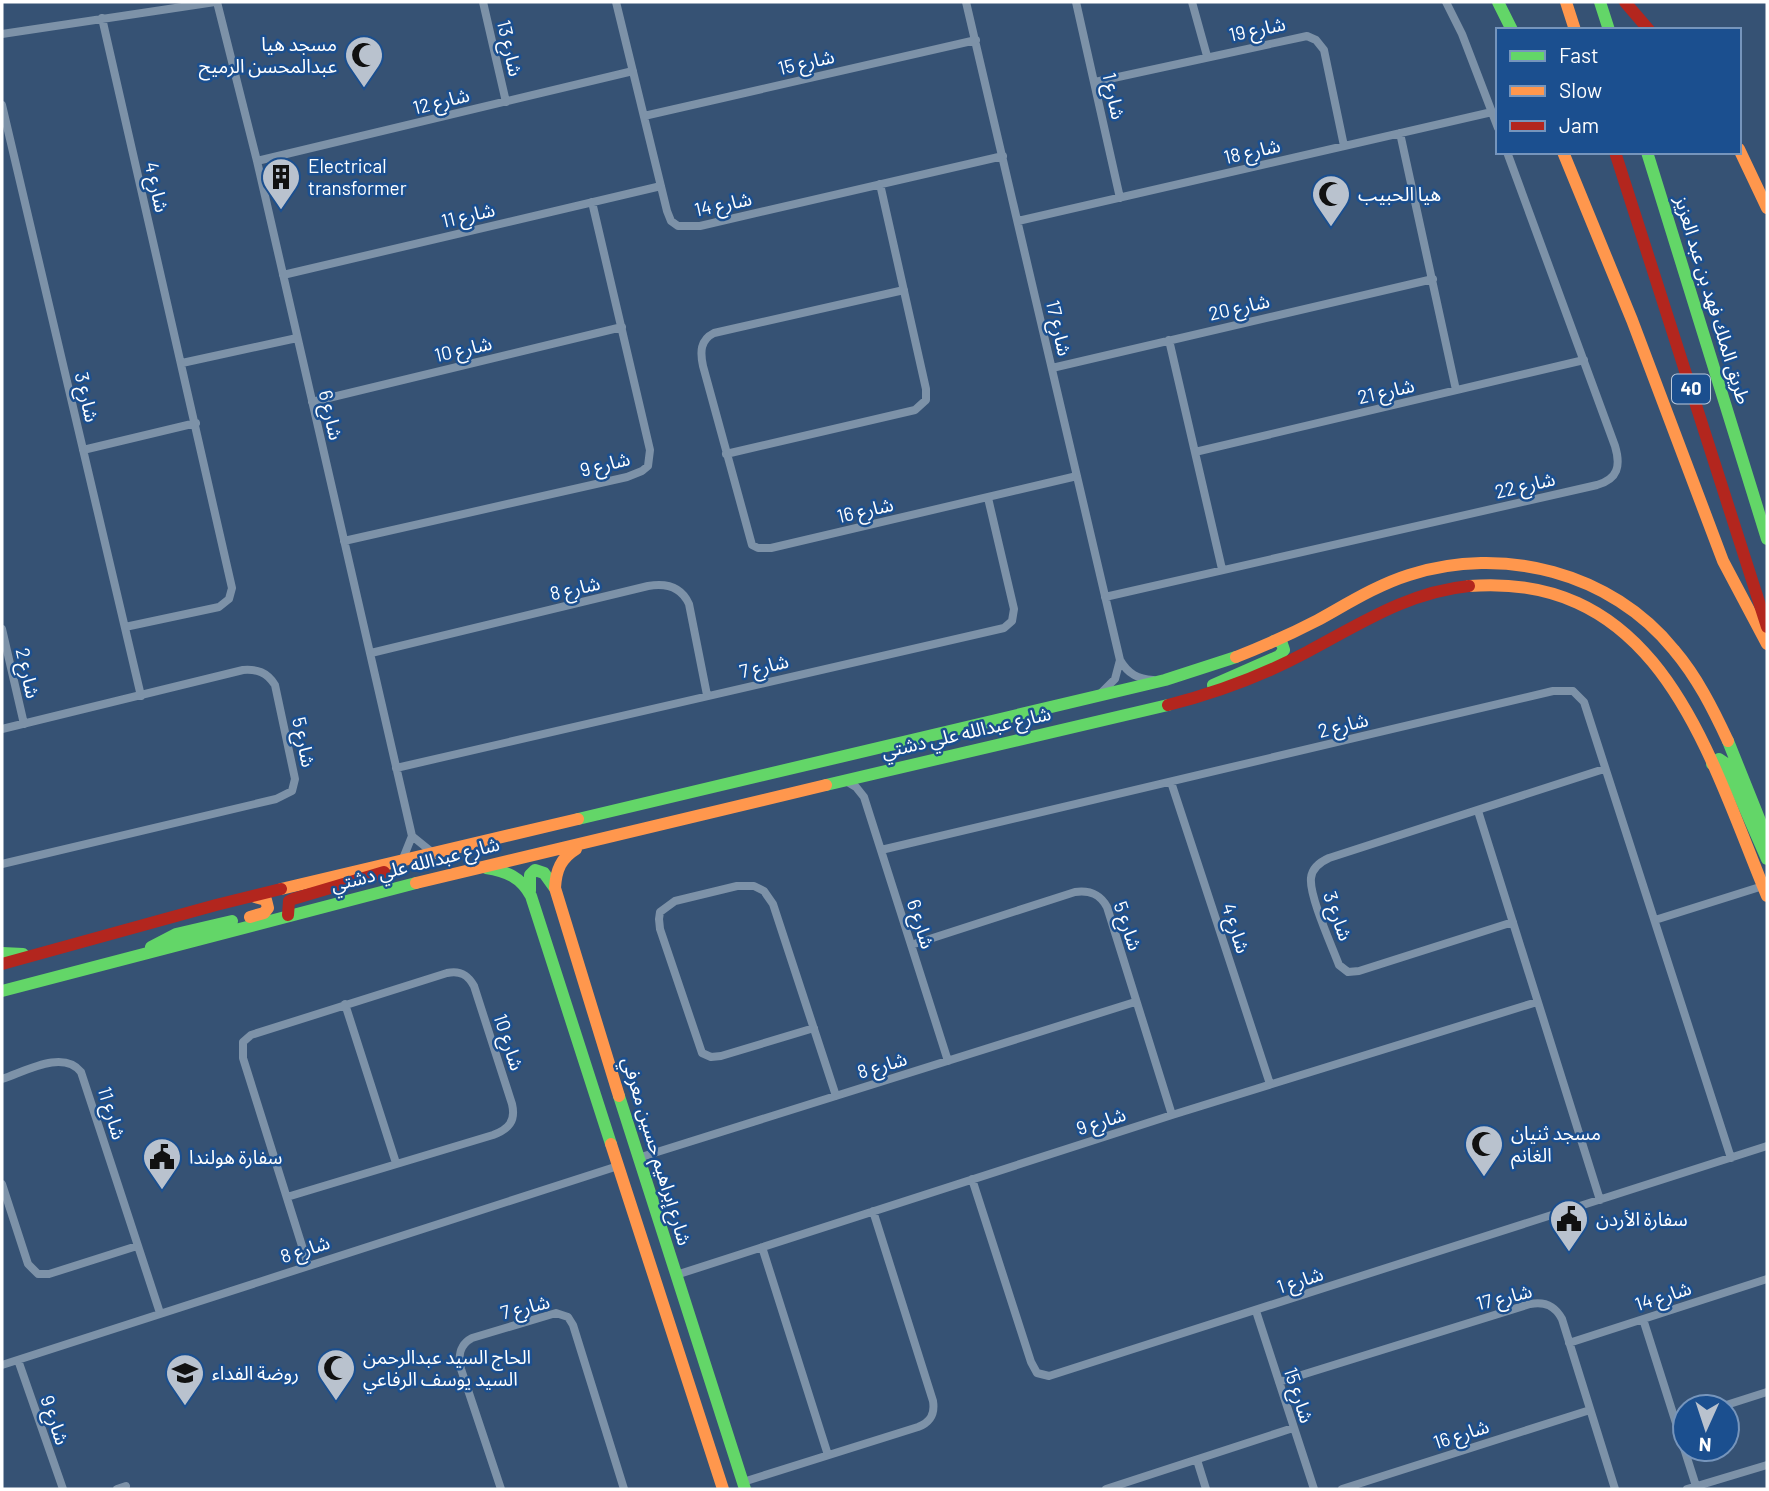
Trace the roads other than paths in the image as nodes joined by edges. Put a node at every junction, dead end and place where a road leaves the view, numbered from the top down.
1 (216, 2) edge
2 (482, 2) edge
3 (616, 2) edge
4 (967, 2) edge
5 (1076, 2) edge
6 (1192, 2) edge
7 (1446, 2) edge
8 (1498, 2) edge
9 (1566, 2) edge
10 (1600, 2) edge
11 (1625, 2) edge
12 (102, 18) junction
13 (1511, 28) edge
14 (1574, 28) edge
15 (1608, 28) edge
16 (1647, 28) edge
17 (2, 34) edge
18 (976, 40) junction
19 (1207, 56) junction
20 (633, 71) junction
21 (1094, 82) junction
22 (506, 102) junction
23 (2, 105) edge
24 (1492, 112) junction
25 (644, 116) junction
26 (1496, 123) edge
27 (1400, 133) junction
28 (1343, 146) junction
29 (1741, 153) edge
30 (1508, 154) edge
31 (1564, 154) edge
32 (1616, 154) edge
33 (1648, 154) edge
34 (1003, 156) junction
35 (257, 161) junction
36 (880, 184) junction
37 (661, 186) junction
38 (1119, 198) junction
39 (592, 202) junction
40 (1767, 208) edge
41 (1018, 221) junction
42 (283, 275) junction
43 (1433, 278) junction
44 (904, 290) junction
45 (622, 327) junction
46 (297, 338) junction
47 (1169, 340) junction
48 (1584, 360) junction
49 (182, 363) junction
50 (1052, 368) junction
51 (1456, 390) junction
52 (312, 401) junction
53 (196, 423) junction
54 (83, 450) junction
55 (1195, 452) junction
56 (726, 454) junction
57 (1077, 476) junction
58 (988, 498) junction
59 (1767, 539) edge
60 (344, 541) junction
61 (1222, 569) junction
62 (1105, 597) junction
63 (125, 627) junction
64 (1767, 627) edge
65 (2, 629) edge
66 (1274, 641) junction
67 (1767, 644) edge
68 (371, 653) junction
69 (1120, 660) junction
70 (1166, 680) junction
71 (141, 695) junction
72 (707, 695) junction
73 (1199, 696) junction
74 (1090, 698) junction
75 (24, 724) junction
76 (2, 729) edge
77 (1712, 764) junction
78 (396, 768) junction
79 (1604, 769) junction
80 (873, 773) junction
81 (845, 780) junction
82 (1171, 782) junction
83 (864, 797) junction
84 (1478, 811) junction
85 (412, 835) junction
86 (1767, 838) edge
87 (593, 841) junction
88 (881, 850) junction
89 (432, 853) junction
90 (1767, 859) edge
91 (402, 861) junction
92 (2, 864) edge
93 (475, 868) junction
94 (555, 888) junction
95 (1765, 891) edge
96 (531, 896) junction
97 (253, 897) junction
98 (288, 915) junction
99 (1654, 920) junction
100 (1513, 922) junction
101 (911, 945) junction
102 (45, 952) junction
103 (145, 952) junction
104 (2, 953) edge
105 (2, 964) edge
106 (2, 990) edge
107 (1135, 1002) junction
108 (1537, 1002) junction
109 (345, 1004) junction
110 (814, 1028) junction
111 (948, 1061) junction
112 (2, 1079) edge
113 (1270, 1084) junction
114 (836, 1096) junction
115 (1172, 1115) junction
116 (1767, 1146) edge
117 (1731, 1157) junction
118 (638, 1158) junction
119 (396, 1163) junction
120 (618, 1166) junction
121 (972, 1179) junction
122 (2, 1184) edge
123 (288, 1197) junction
124 (1600, 1199) junction
125 (873, 1212) junction
126 (137, 1246) junction
127 (762, 1247) junction
128 (308, 1265) junction
129 (676, 1275) junction
130 (1767, 1279) edge
131 (1256, 1311) junction
132 (160, 1313) junction
133 (1643, 1319) junction
134 (1569, 1343) junction
135 (18, 1360) junction
136 (2, 1366) edge
137 (1279, 1382) junction
138 (1767, 1392) edge
139 (1741, 1400) edge
140 (1671, 1406) edge
141 (1590, 1410) junction
142 (1293, 1428) junction
143 (828, 1455) junction
144 (1197, 1460) junction
145 (1686, 1463) edge
146 (1767, 1465) edge
147 (126, 1486) dead end
148 (744, 1486) edge
149 (1692, 1488) edge
150 (63, 1489) edge
151 (117, 1489) edge
152 (501, 1489) edge
153 (624, 1489) edge
154 (720, 1489) edge
155 (1106, 1489) edge
156 (1206, 1489) edge
157 (1314, 1489) edge
158 (1342, 1489) edge
159 (1615, 1489) edge

1 - 12 street
1 - 35 street, شارع 6
2 - 22 street, شارع 13
3 - 20 street, شارع 14
4 - 18 street, شارع 17
5 - 21 street, شارع 1
6 - 19 street
7 - 24 street
8 - 13 main road
9 - 14 main road
10 - 15 main road
11 - 16 main road
12 - 17 street
12 - 49 street, شارع 4
18 - 25 street, شارع 15
18 - 34 street, شارع 17
19 - 21 street, شارع 19
19 - 28 street, شارع 19
20 - 22 street, شارع 12
20 - 25 street, شارع 14
21 - 38 street, شارع 1
22 - 35 street, شارع 12
23 - 54 street, شارع 3
24 - 26 street
24 - 27 street, شارع 18
25 - 37 street, شارع 14
27 - 28 street, شارع 18
27 - 43 street
28 - 38 street, شارع 18
29 - 40 main road
30 - 48 street, شارع 22
31 - 67 main road
32 - 64 main road, 40
33 - 59 main road, طريق الملك فهد بن عبد العزيز / 40
34 - 36 street, شارع 14
34 - 41 street, شارع 17
35 - 42 street, شارع 6
36 - 37 street, شارع 14
36 - 44 street
37 - 39 street, شارع 11
38 - 41 street, شارع 18
39 - 42 street, شارع 11
39 - 45 street, شارع 9
41 - 50 street, شارع 17
42 - 46 street, شارع 6
43 - 47 street, شارع 20
43 - 51 street
44 - 56 street
44 - 56 street, شارع 16
45 - 52 street, شارع 10
45 - 60 street, شارع 9
46 - 49 street
46 - 52 street, شارع 6
47 - 50 street, شارع 20
47 - 55 street
48 - 51 street, شارع 21
48 - 61 street, شارع 22
49 - 53 street, شارع 4
50 - 57 street, شارع 17
51 - 55 street, شارع 21
52 - 60 street, شارع 6
53 - 54 street
53 - 63 street, شارع 4
54 - 63 street, شارع 3
55 - 61 street
56 - 58 street, شارع 16
57 - 58 street, شارع 16
57 - 62 street, شارع 17
58 - 72 street, شارع 7
60 - 68 street, شارع 6
61 - 62 street, شارع 22
62 - 69 street, شارع 17
63 - 71 street, شارع 3
65 - 75 street, شارع 2
66 - 70 main road, شارع عبدالله علي دشتي
66 - 73 main road
66 - 86 main road, شارع عبدالله علي دشتي
68 - 72 street, شارع 8
68 - 78 street, شارع 6
69 - 70 street
69 - 74 street
70 - 74 main road, شارع عبدالله علي دشتي
71 - 75 street, شارع 5
71 - 92 street, شارع 5
72 - 78 street, شارع 7
73 - 77 main road, شارع عبدالله علي دشتي
73 - 80 main road, شارع عبدالله علي دشتي
74 - 89 main road, شارع عبدالله علي دشتي
75 - 76 street, شارع 5
77 - 90 main road
77 - 95 main road, شارع عبدالله علي دشتي
78 - 85 street, شارع 6
79 - 82 street, شارع 2
79 - 84 street, شارع 3
79 - 99 street, شارع 2
80 - 81 main road, شارع عبدالله علي دشتي
80 - 83 street
81 - 83 street
81 - 87 main road, شارع عبدالله علي دشتي
82 - 88 street, شارع 2
82 - 113 street, شارع 4
83 - 88 street, شارع 6
84 - 100 street
84 - 100 street, شارع 3
85 - 89 street
85 - 91 street
87 - 93 main road, شارع عبدالله علي دشتي
87 - 94 main road
88 - 101 street, شارع 6
89 - 91 main road, شارع عبدالله علي دشتي
91 - 97 main road, شارع عبدالله علي دشتي
91 - 98 main road
93 - 96 main road, شارع إبراهيم حسين معرفي
93 - 98 main road, شارع عبدالله علي دشتي
94 - 96 main road
94 - 118 main road, شارع إبراهيم حسين معرفي
95 - 99 street
96 - 120 main road, شارع إبراهيم حسين معرفي
97 - 102 main road, شارع عبدالله علي دشتي
97 - 103 main road
98 - 103 main road, شارع عبدالله علي دشتي
99 - 117 street, شارع 2
100 - 108 street
101 - 107 street, شارع 5
101 - 111 street, شارع 6
102 - 104 main road
102 - 105 main road, شارع عبدالله علي دشتي
103 - 106 main road, شارع عبدالله علي دشتي
107 - 111 street, شارع 8
107 - 115 street, شارع 5
108 - 113 street, شارع 9
108 - 124 street
109 - 119 street
109 - 119 street, شارع 10
109 - 123 street, شارع 10
110 - 110 street
110 - 114 street
111 - 114 street, شارع 8
112 - 126 street, شارع 11
113 - 115 street, شارع 9
114 - 118 street, شارع 8
115 - 121 street, شارع 9
116 - 117 street, شارع 1
117 - 124 street, شارع 1
118 - 129 main road, شارع إبراهيم حسين معرفي
119 - 123 street, شارع 10
120 - 128 street, شارع 8
120 - 154 main road, شارع إبراهيم حسين معرفي
121 - 125 street, شارع 9
121 - 131 street, شارع 1
122 - 126 street
123 - 128 street, شارع 10
124 - 131 street, شارع 1
125 - 127 street, شارع 9
125 - 143 street
126 - 132 street, شارع 11
127 - 129 street, شارع 9
127 - 143 street
128 - 132 street, شارع 8
129 - 148 main road, شارع إبراهيم حسين معرفي
130 - 133 street, شارع 14
131 - 137 street, شارع 15
132 - 135 street, شارع 8
133 - 134 street, شارع 14
133 - 140 street
134 - 137 street, شارع 17
134 - 141 street, شارع 17
135 - 136 street, شارع 8
135 - 150 street, شارع 9
137 - 142 street, شارع 15
138 - 139 street
141 - 158 street, شارع 16
141 - 159 street, شارع 17
142 - 144 street
142 - 157 street, شارع 15
143 - 148 street
144 - 155 street
144 - 156 street
145 - 149 street
146 - 149 street
147 - 151 street
152 - 153 street, شارع 7

